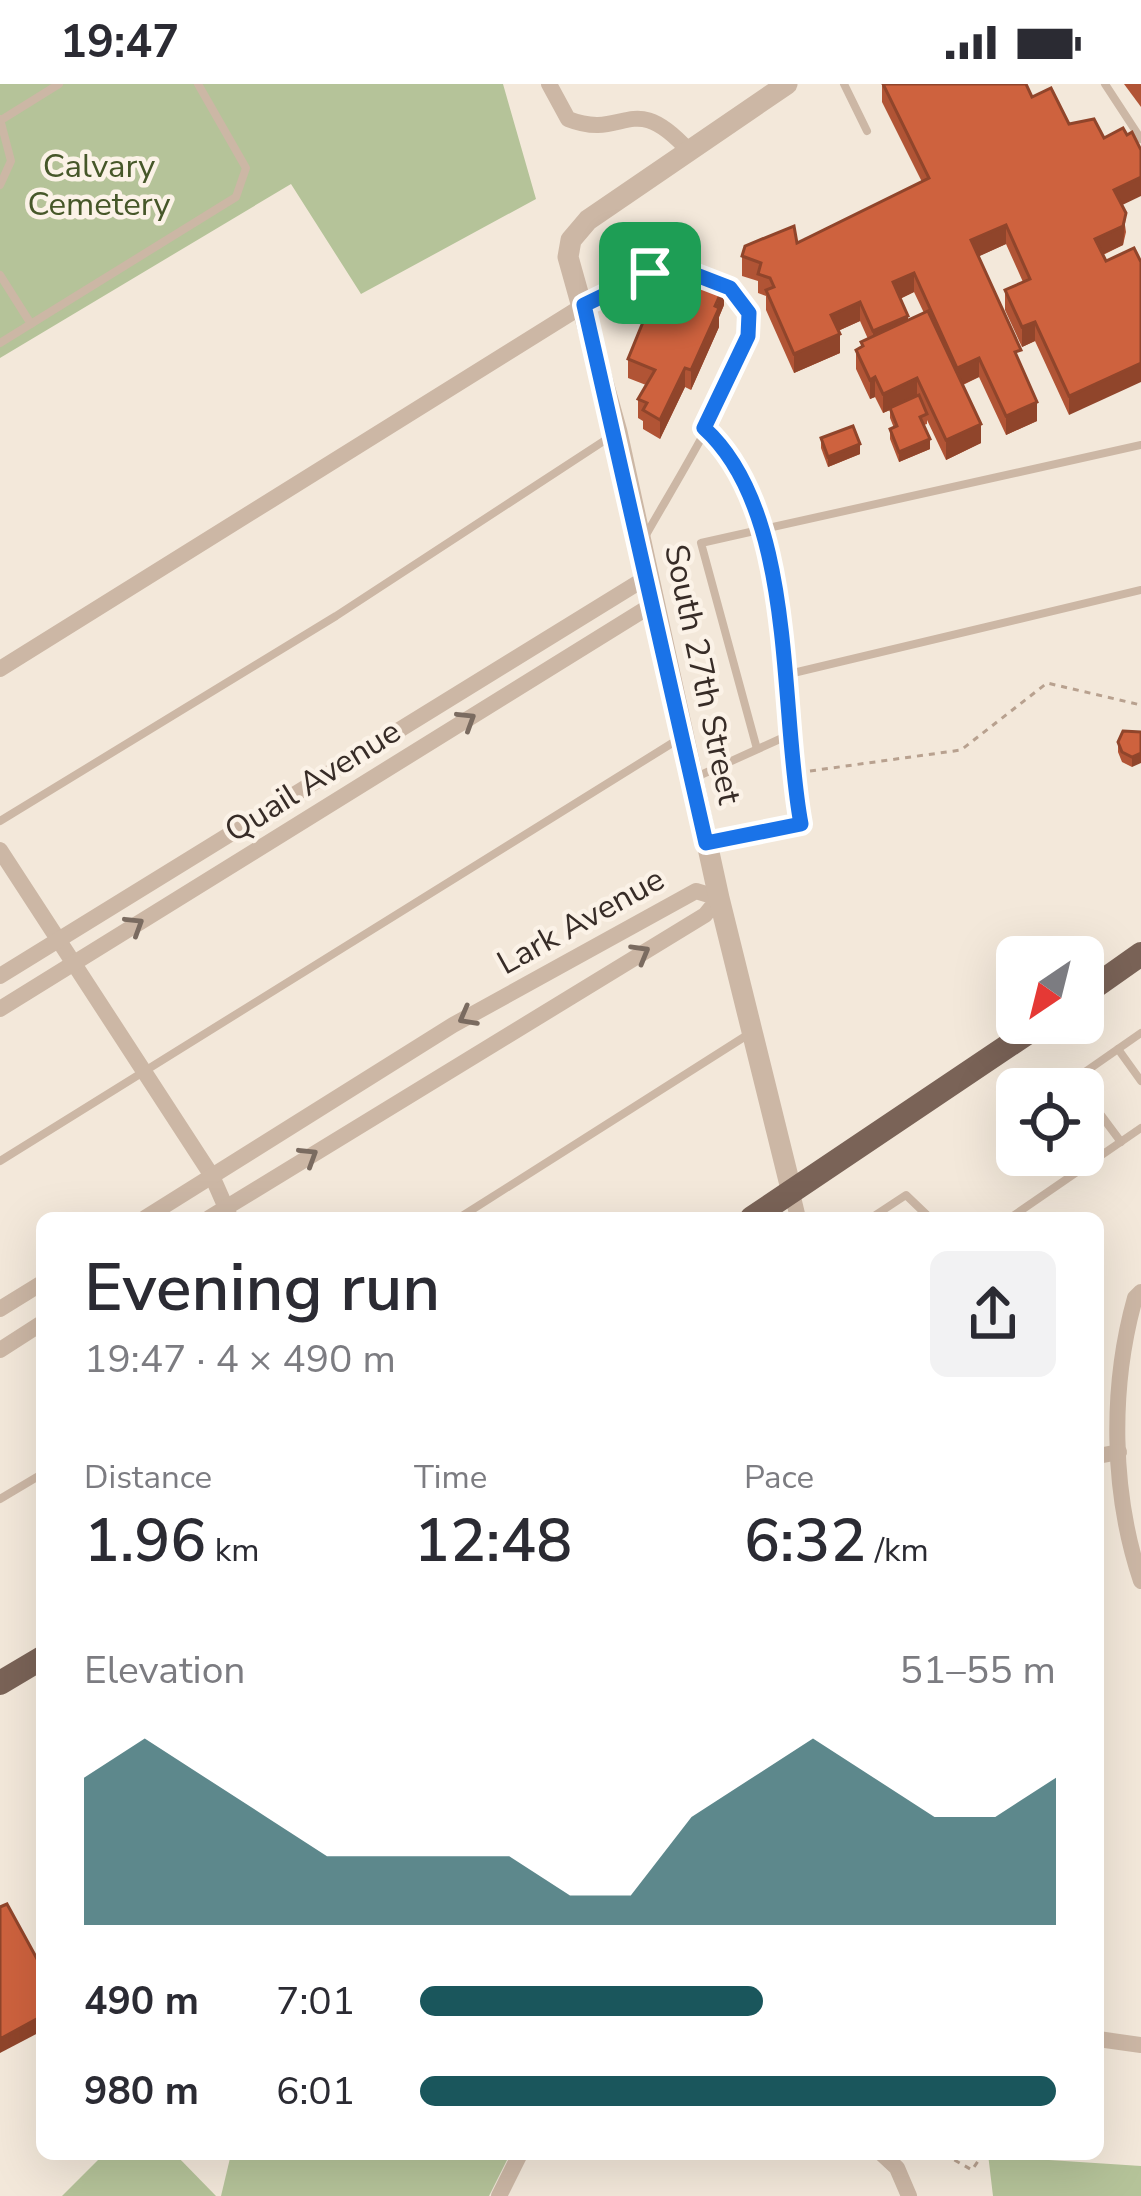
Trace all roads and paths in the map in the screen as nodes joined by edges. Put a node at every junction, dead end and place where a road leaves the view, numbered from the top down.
1 (59, 84) edge
2 (198, 84) edge
3 (549, 84) edge
4 (787, 84) edge
5 (844, 84) edge
6 (1105, 84) edge
7 (1, 119) edge
8 (867, 130) dead end
9 (1141, 139) edge
10 (689, 151) junction
11 (0, 185) edge
12 (0, 275) edge
13 (584, 305) junction
14 (31, 324) junction
15 (0, 344) edge
16 (704, 428) junction
17 (617, 432) junction
18 (1141, 445) edge
19 (760, 529) junction
20 (642, 543) junction
21 (649, 576) junction
22 (1141, 590) edge
23 (655, 603) junction
24 (0, 669) edge
25 (789, 674) junction
26 (1141, 705) edge
27 (791, 734) junction
28 (683, 736) junction
29 (757, 749) junction
30 (792, 774) junction
31 (692, 778) junction
32 (0, 821) edge
33 (249, 823) junction
34 (706, 843) junction
35 (264, 846) junction
36 (0, 850) edge
37 (719, 898) junction
38 (59, 940) junction
39 (1141, 954) edge
40 (74, 963) junction
41 (0, 976) edge
42 (1104, 980) edge
43 (0, 1009) edge
44 (752, 1032) junction
45 (1141, 1033) edge
46 (1014, 1044) edge
47 (1118, 1049) junction
48 (1090, 1068) edge
49 (144, 1071) junction
50 (1141, 1081) edge
51 (1104, 1119) edge
52 (1141, 1128) edge
53 (1121, 1142) junction
54 (0, 1161) edge
55 (212, 1176) junction
56 (795, 1206) edge
57 (155, 1212) edge
58 (228, 1212) edge
59 (230, 1212) edge
60 (468, 1212) edge
61 (881, 1212) edge
62 (924, 1212) edge
63 (1019, 1212) edge
64 (36, 1287) edge
65 (1141, 1292) edge
66 (0, 1309) edge
67 (36, 1328) edge
68 (0, 1350) edge
69 (1119, 1452) junction
70 (1104, 1455) edge
71 (36, 1478) edge
72 (0, 1499) edge
73 (1141, 1581) edge
74 (36, 1661) edge
75 (2, 1679) edge
76 (1104, 2040) edge
77 (1141, 2045) edge
78 (517, 2160) edge
79 (888, 2160) edge
80 (954, 2160) edge
81 (979, 2160) edge
82 (499, 2196) edge
83 (909, 2196) edge

1 - 7 lane
2 - 14 lane
3 - 10 street
4 - 10 street
5 - 8 lane
6 - 9 lane
7 - 11 lane
10 - 13 street, South 27th Street
12 - 14 lane
13 - 16 lane
13 - 17 street, South 27th Street
13 - 24 street
14 - 15 lane
16 - 19 lane
16 - 20 lane
17 - 20 street, South 27th Street
17 - 32 lane
18 - 19 lane
19 - 25 lane
19 - 29 lane
20 - 21 street, South 27th Street
21 - 23 street, South 27th Street
21 - 33 street, Quail Avenue
22 - 25 lane
23 - 28 street, South 27th Street
35 -> 23 street, Quail Avenue
25 - 27 lane
26 - 30 path
27 - 29 lane
27 - 30 lane
28 - 31 street, South 27th Street
28 - 49 lane
29 - 31 lane
30 - 34 lane
31 - 34 street, South 27th Street
33 - 35 street
33 - 38 street, Quail Avenue
34 - 37 street, South 27th Street
40 -> 35 street, Quail Avenue
36 - 38 street
37 - 44 street, South 27th Street
37 -> 55 street, Lark Avenue
59 -> 37 street, Lark Avenue
38 - 40 street
38 - 41 street, Quail Avenue
39 - 42 main road
40 - 43 street, Quail Avenue
40 - 49 street
44 - 56 street, South 27th Street
44 - 60 lane
45 - 47 lane
46 - 56 main road
47 - 48 lane
47 - 50 lane
49 - 54 lane
49 - 55 street
51 - 53 lane
52 - 53 lane
53 - 63 lane
55 - 57 street, Lark Avenue
55 - 58 street
61 - 62 lane
64 - 66 street
65 - 69 street
67 - 68 street
69 - 70 street
69 - 73 street
71 - 72 lane
74 - 75 main road
76 - 77 street
78 - 82 street
79 - 83 street
80 - 81 path

